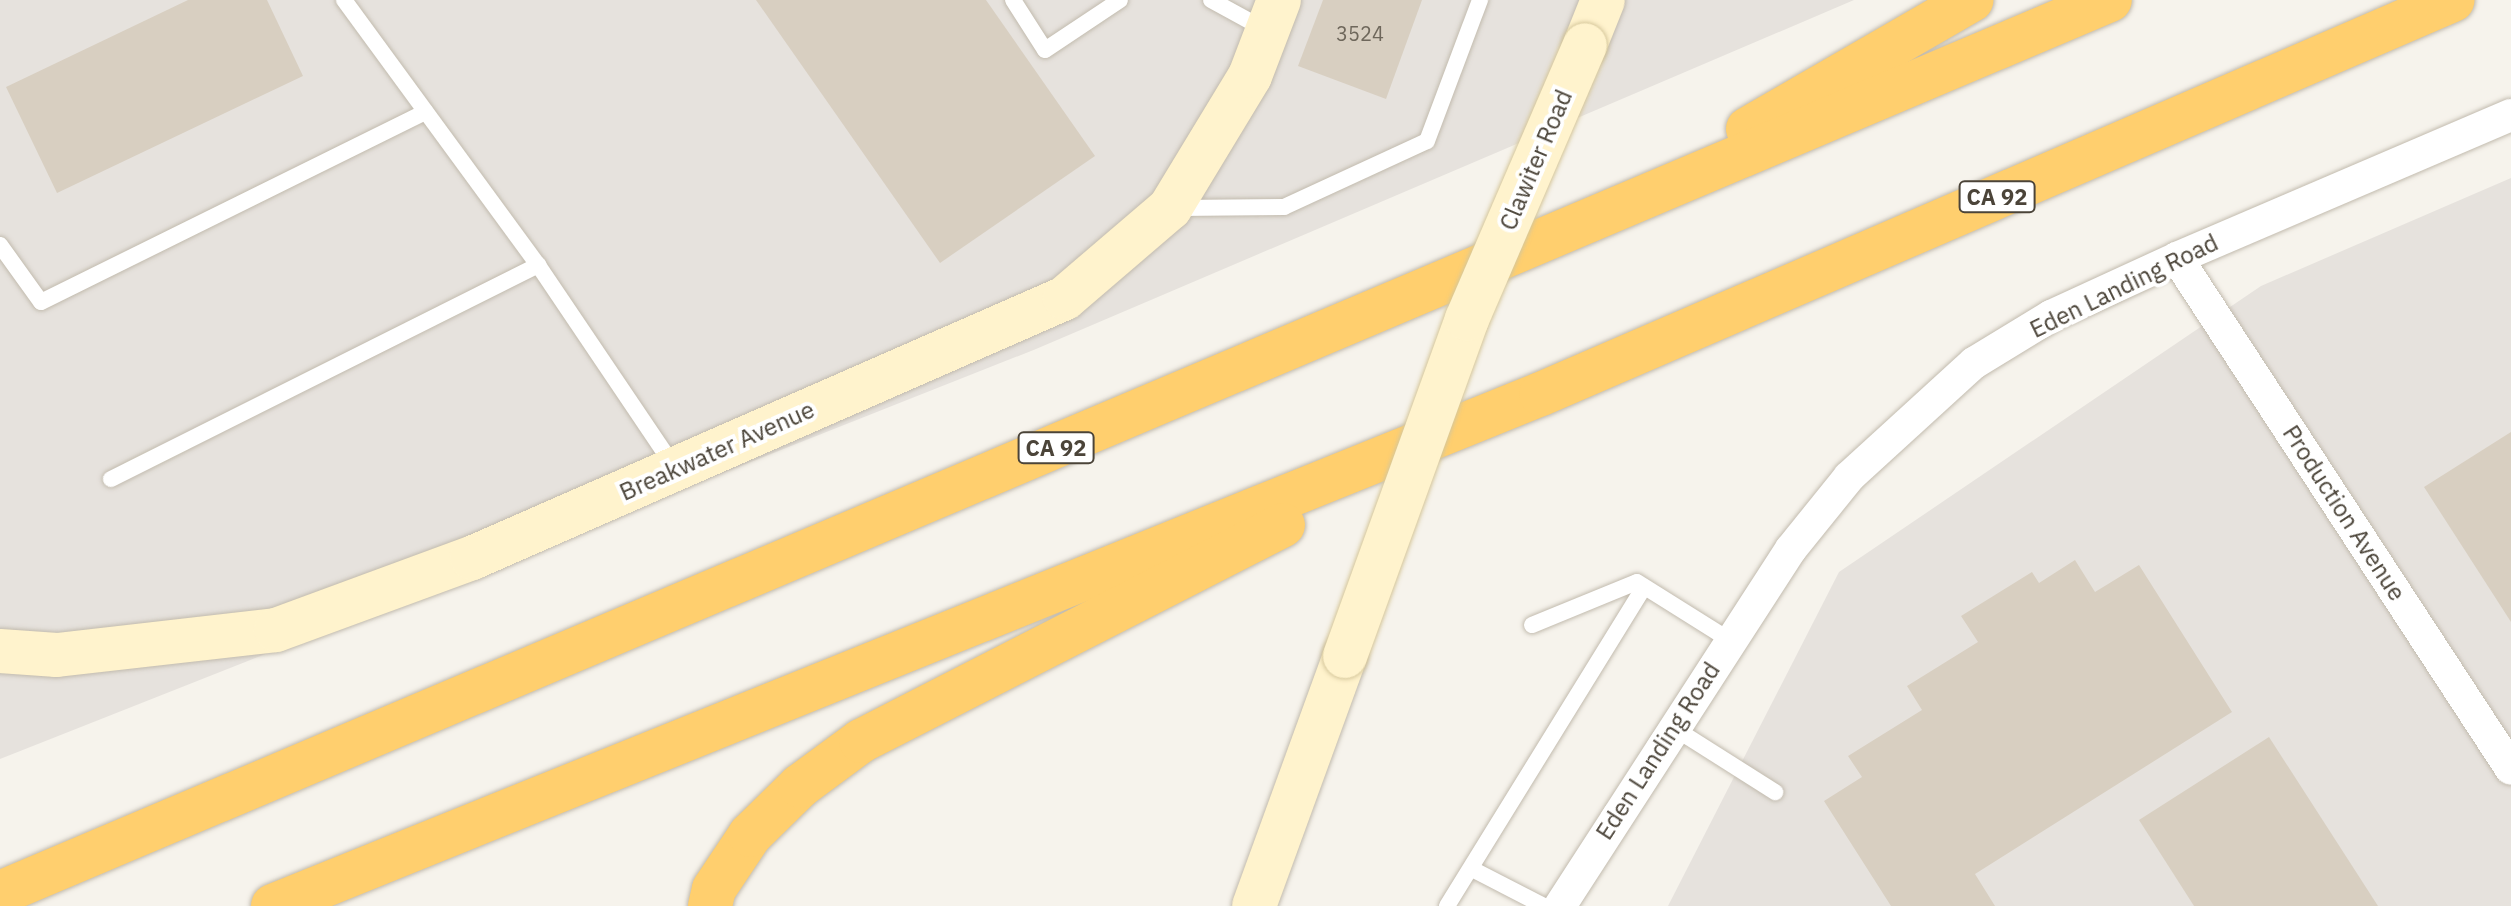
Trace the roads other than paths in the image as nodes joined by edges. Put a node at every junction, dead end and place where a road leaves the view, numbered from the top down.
1 (344, 0) edge
2 (1013, 0) edge
3 (1120, 0) edge
4 (1211, 0) edge
5 (1480, 0) edge
6 (1603, 0) edge
7 (1971, 0) edge
8 (2110, 0) edge
9 (2453, 0) edge
10 (1273, 15) edge
11 (426, 112) junction
12 (2511, 115) edge
13 (1170, 208) junction
14 (1578, 228) junction
15 (0, 245) edge
16 (2177, 258) junction
17 (538, 265) junction
18 (1541, 394) junction
19 (676, 469) junction
20 (111, 479) dead end
21 (1644, 587) junction
22 (1532, 625) dead end
23 (1731, 641) junction
24 (0, 651) edge
25 (1674, 728) junction
26 (2511, 769) edge
27 (1775, 792) dead end
28 (1472, 869) junction
29 (0, 893) edge
30 (273, 906) edge
31 (710, 906) edge
32 (1254, 906) edge
33 (1447, 906) edge
34 (1544, 906) edge
35 (1560, 906) edge

1 - 11 lane
2 - 3 lane
4 - 10 lane
5 - 13 lane
6 - 32 street, Clawiter Road, bridge
7 - 14 highway
8 - 14 highway, CA 92
9 - 18 highway, CA 92
10 - 13 street, Breakwater Avenue
11 - 15 lane
11 - 17 lane
12 - 16 street, Eden Landing Road
13 - 19 street, Breakwater Avenue
14 - 29 highway, CA 92
16 - 23 street, Eden Landing Road
16 - 26 street, Production Avenue
17 - 19 lane
17 - 20 lane
18 - 30 highway, CA 92
18 - 31 highway
19 - 24 street, Breakwater Avenue
21 - 22 lane
21 - 23 lane
21 - 28 lane
23 - 25 street, Eden Landing Road
25 - 27 lane
25 - 35 street, Eden Landing Road
28 - 33 lane
28 - 34 lane

